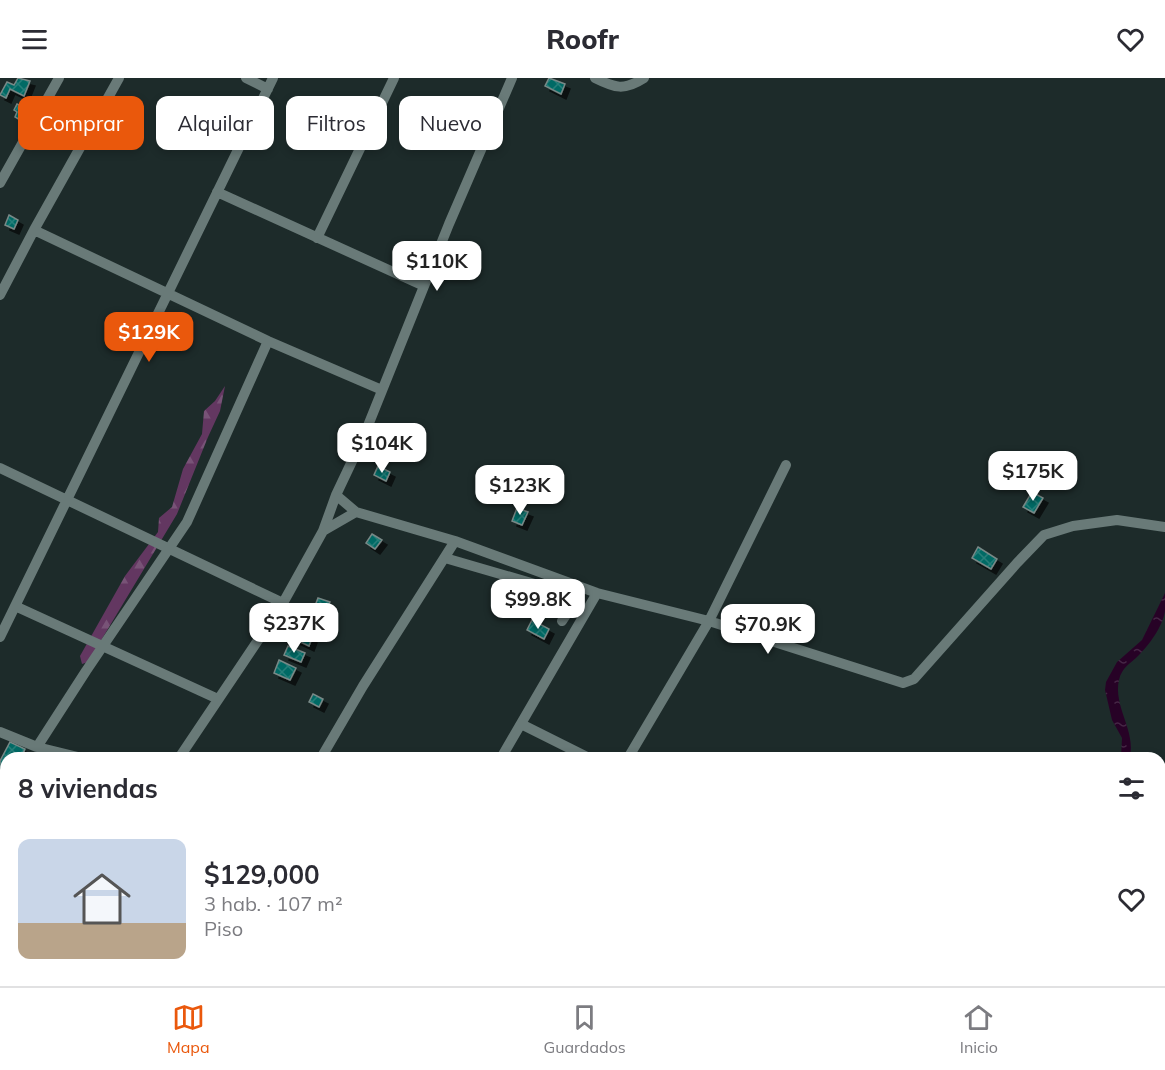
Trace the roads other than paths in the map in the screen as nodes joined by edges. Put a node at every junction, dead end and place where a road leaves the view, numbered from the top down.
1 (59, 78) edge
2 (119, 78) edge
3 (246, 78) edge
4 (273, 78) edge
5 (394, 78) edge
6 (512, 78) edge
7 (595, 78) edge
8 (644, 78) edge
9 (267, 89) junction
10 (4, 166) edge
11 (0, 183) edge
12 (217, 192) junction
13 (34, 230) junction
14 (317, 238) junction
15 (424, 286) junction
16 (168, 293) junction
17 (0, 295) edge
18 (268, 341) junction
19 (382, 390) junction
20 (786, 465) dead end
21 (0, 468) edge
22 (336, 495) junction
23 (66, 501) junction
24 (356, 512) junction
25 (1165, 527) edge
26 (323, 531) junction
27 (455, 541) junction
28 (169, 549) junction
29 (445, 558) junction
30 (597, 593) junction
31 (283, 603) junction
32 (15, 606) junction
33 (562, 621) dead end
34 (709, 621) junction
35 (0, 637) edge
36 (102, 646) junction
37 (218, 699) junction
38 (521, 724) junction
39 (0, 732) edge
40 (37, 747) junction
41 (57, 752) edge
42 (183, 752) edge
43 (324, 752) edge
44 (505, 752) edge
45 (577, 752) edge
46 (632, 752) edge

1 - 10 street
2 - 13 street
3 - 9 street
4 - 9 street
5 - 14 street
6 - 15 street
7 - 8 street
9 - 12 street
10 - 11 street
12 - 14 street
12 - 16 street
13 - 16 street
13 - 17 street
14 - 15 street
15 - 19 street
16 - 18 street
16 - 23 street
18 - 19 street
18 - 28 street
19 - 22 street
20 - 34 street
21 - 23 street
22 - 24 street
22 - 26 street
23 - 28 street
23 - 32 street
24 - 26 street
24 - 27 street
25 - 34 street
26 - 31 street
27 - 29 street
27 - 30 street
28 - 31 street
28 - 36 street
29 - 33 street
29 - 43 street
30 - 34 street
30 - 38 street
31 - 37 street
32 - 35 street
32 - 36 street
34 - 46 street
36 - 37 street
36 - 40 street
37 - 42 street
38 - 44 street
38 - 45 street
39 - 40 street
40 - 41 street

